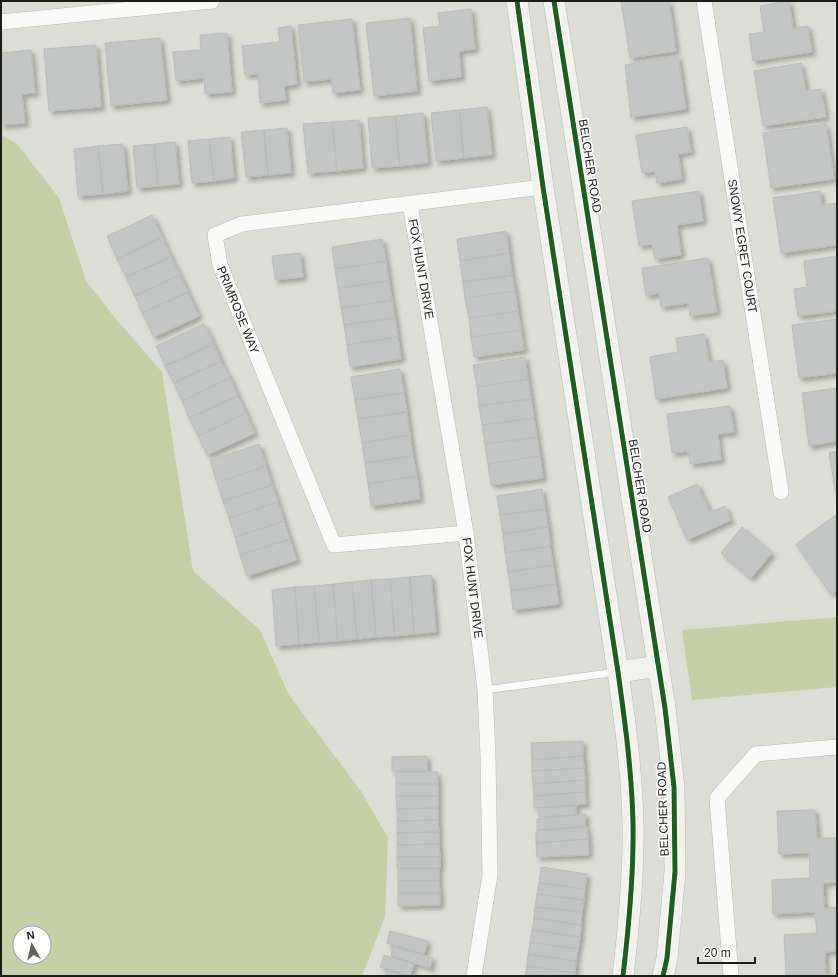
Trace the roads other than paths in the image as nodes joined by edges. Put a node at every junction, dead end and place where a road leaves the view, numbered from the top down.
1 (212, 1) edge
2 (517, 1) edge
3 (554, 1) edge
4 (704, 1) edge
5 (107, 7) edge
6 (1, 22) edge
7 (544, 187) junction
8 (410, 204) junction
9 (781, 492) dead end
10 (466, 533) junction
11 (659, 666) junction
12 (618, 672) junction
13 (485, 690) junction
14 (837, 747) edge
15 (474, 976) edge
16 (623, 976) edge
17 (663, 976) edge
18 (731, 976) edge

1 - 5 street
2 - 7 main road
3 - 11 main road, BELCHER ROAD
4 - 9 street, SNOWY EGRET COURT
5 - 6 street
7 - 8 street, PRIMROSE WAY
7 - 12 main road
8 - 10 street, FOX HUNT DRIVE
8 - 10 street, PRIMROSE WAY
10 - 13 street, FOX HUNT DRIVE
11 - 12 main road
11 - 17 main road, BELCHER ROAD
12 - 13 lane
12 - 16 main road
13 - 15 street, FOX HUNT DRIVE
14 - 18 street

